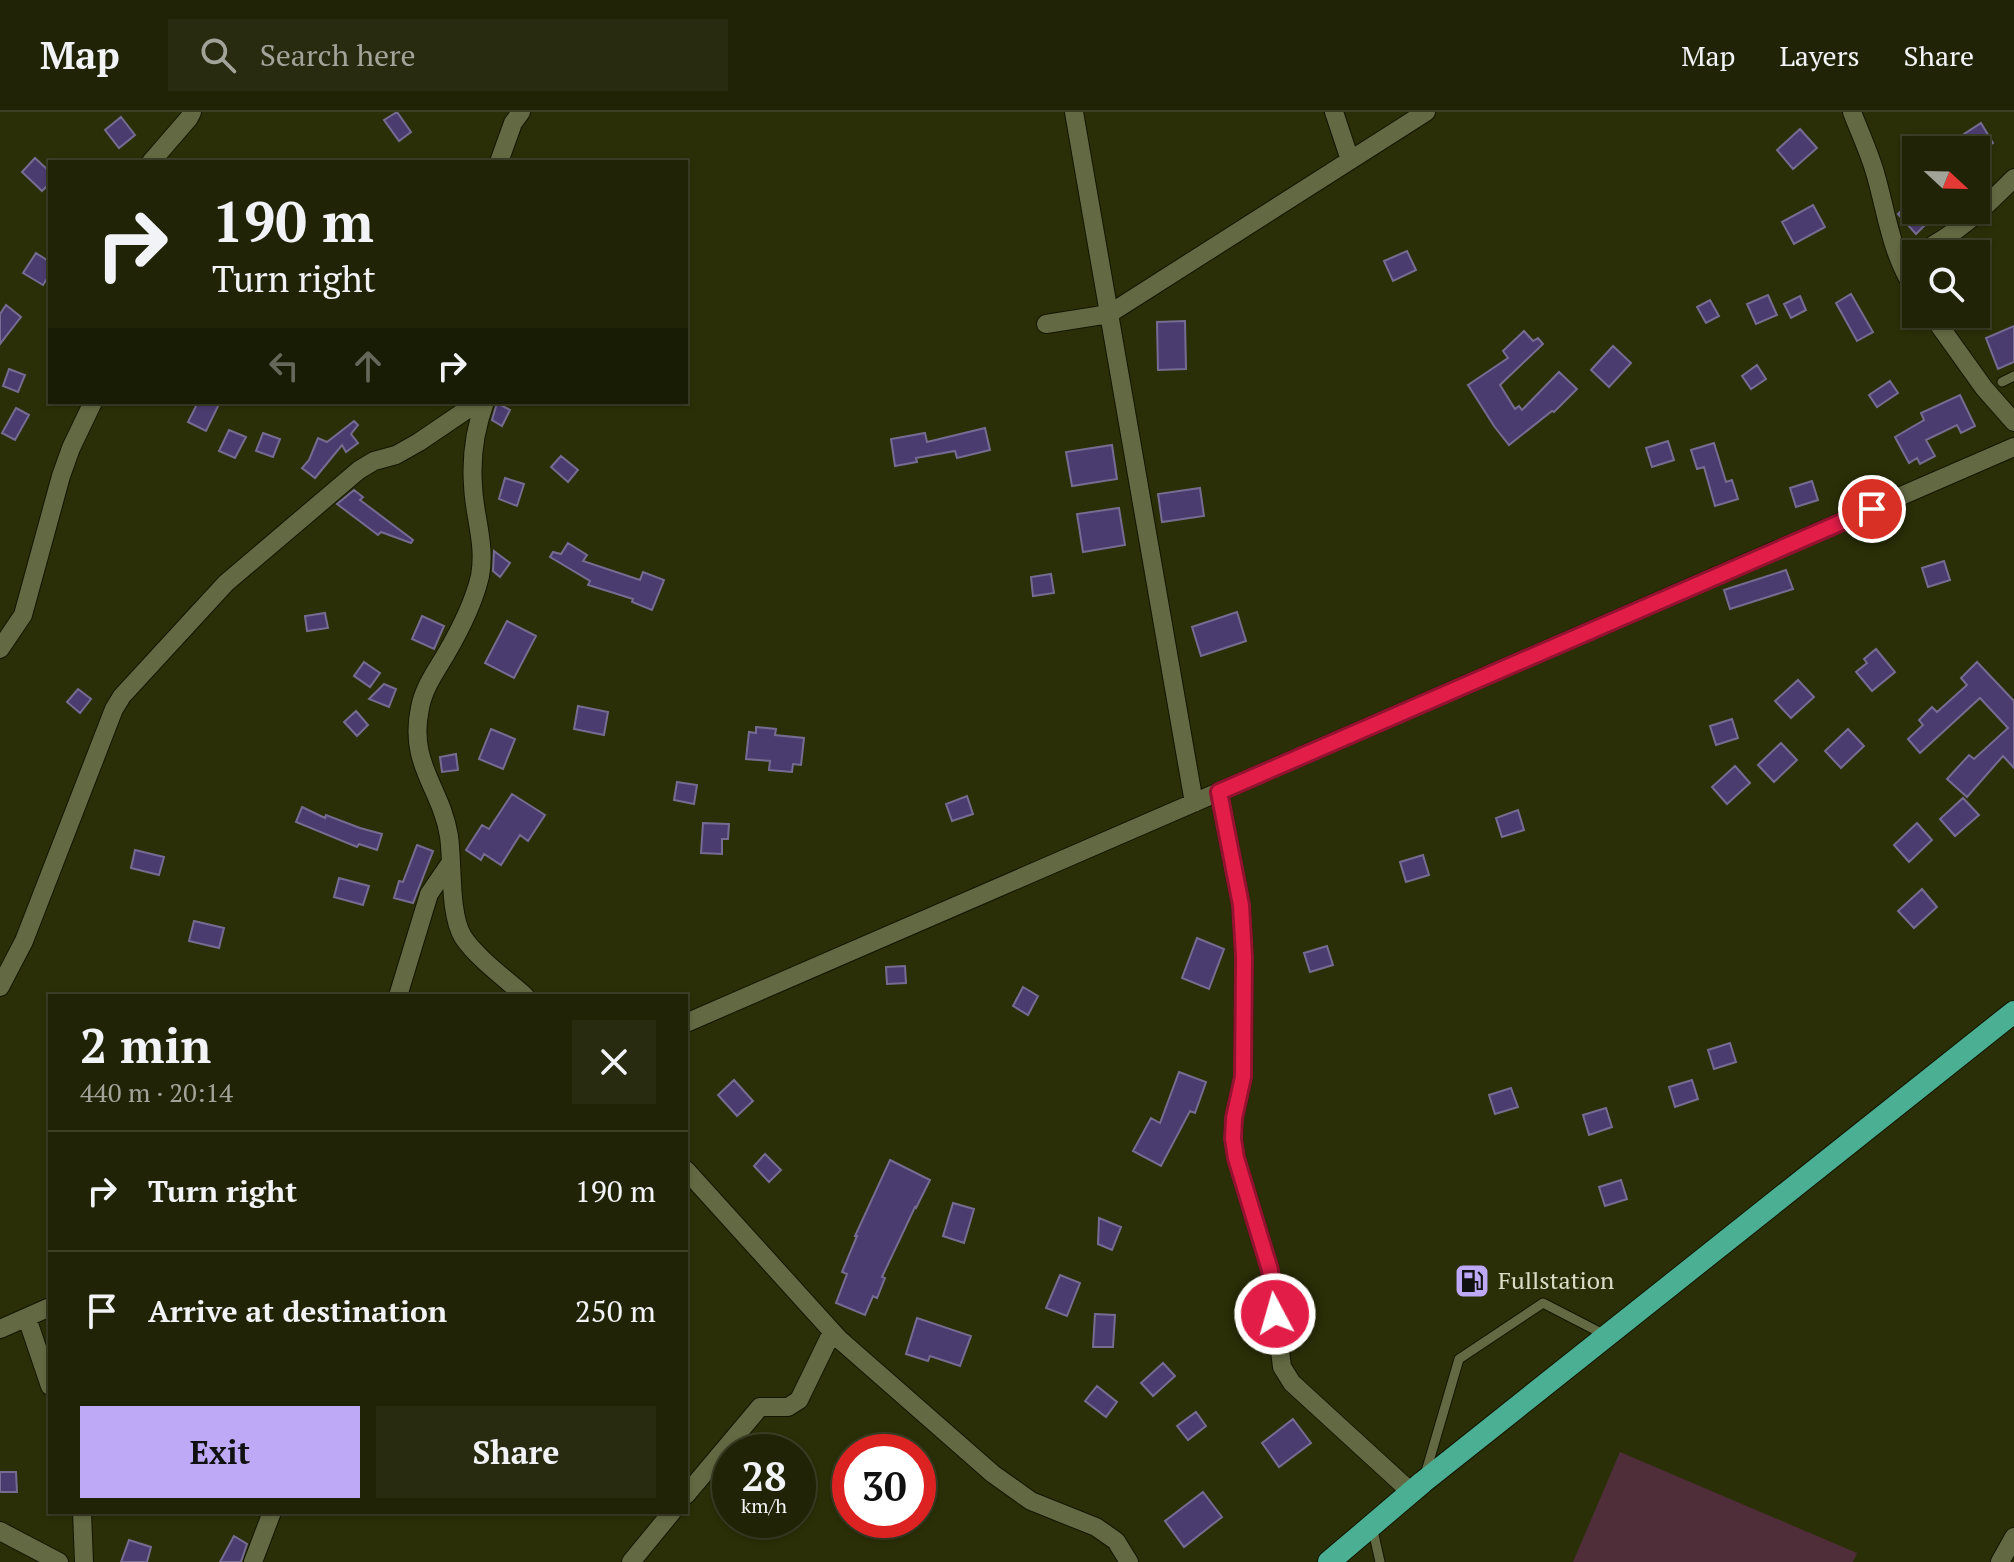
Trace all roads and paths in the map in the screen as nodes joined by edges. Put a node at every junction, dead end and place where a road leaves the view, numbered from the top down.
1 (192, 112) edge
2 (521, 112) edge
3 (1074, 112) edge
4 (1334, 112) edge
5 (1426, 112) edge
6 (1852, 112) edge
7 (153, 160) edge
8 (500, 160) edge
9 (1350, 160) junction
10 (2014, 178) edge
11 (1940, 240) edge
12 (1902, 251) edge
13 (1109, 314) junction
14 (1046, 324) dead end
15 (1941, 328) edge
16 (2014, 376) edge
17 (2002, 382) dead end
18 (92, 404) edge
19 (475, 404) edge
20 (484, 404) edge
21 (2014, 422) edge
22 (2014, 447) edge
23 (3, 637) edge
24 (1219, 792) junction
25 (1194, 803) junction
26 (451, 862) junction
27 (0, 987) edge
28 (399, 994) edge
29 (523, 994) edge
30 (2014, 1012) edge
31 (688, 1022) edge
32 (688, 1172) edge
33 (48, 1308) edge
34 (27, 1318) junction
35 (0, 1329) edge
36 (832, 1332) junction
37 (1607, 1336) junction
38 (48, 1380) edge
39 (1417, 1487) junction
40 (688, 1493) edge
41 (82, 1514) edge
42 (271, 1514) edge
43 (670, 1514) edge
44 (1372, 1526) junction
45 (0, 1531) edge
46 (2014, 1537) edge
47 (59, 1562) edge
48 (84, 1562) edge
49 (253, 1562) edge
50 (631, 1562) edge
51 (1129, 1562) edge
52 (1329, 1562) edge
53 (1380, 1562) edge
54 (2000, 1562) edge

1 - 7 street
2 - 8 street
3 - 13 street
4 - 9 street
5 - 9 street
6 - 12 street
9 - 13 street
10 - 11 street
13 - 14 street
13 - 25 street
15 - 21 street
16 - 17 lane
18 - 23 street
19 - 27 street
20 - 26 street
22 - 24 street
24 - 25 street
24 - 39 street
25 - 31 street
26 - 28 street
26 - 29 street
30 - 37 highway
32 - 36 street
33 - 34 street
34 - 35 street
34 - 38 street
36 - 40 street
36 - 51 street
37 - 39 highway
37 - 39 lane
39 - 44 highway
41 - 48 street
42 - 49 street
43 - 50 street
44 - 52 highway
44 - 53 lane
45 - 47 street
46 - 54 street

